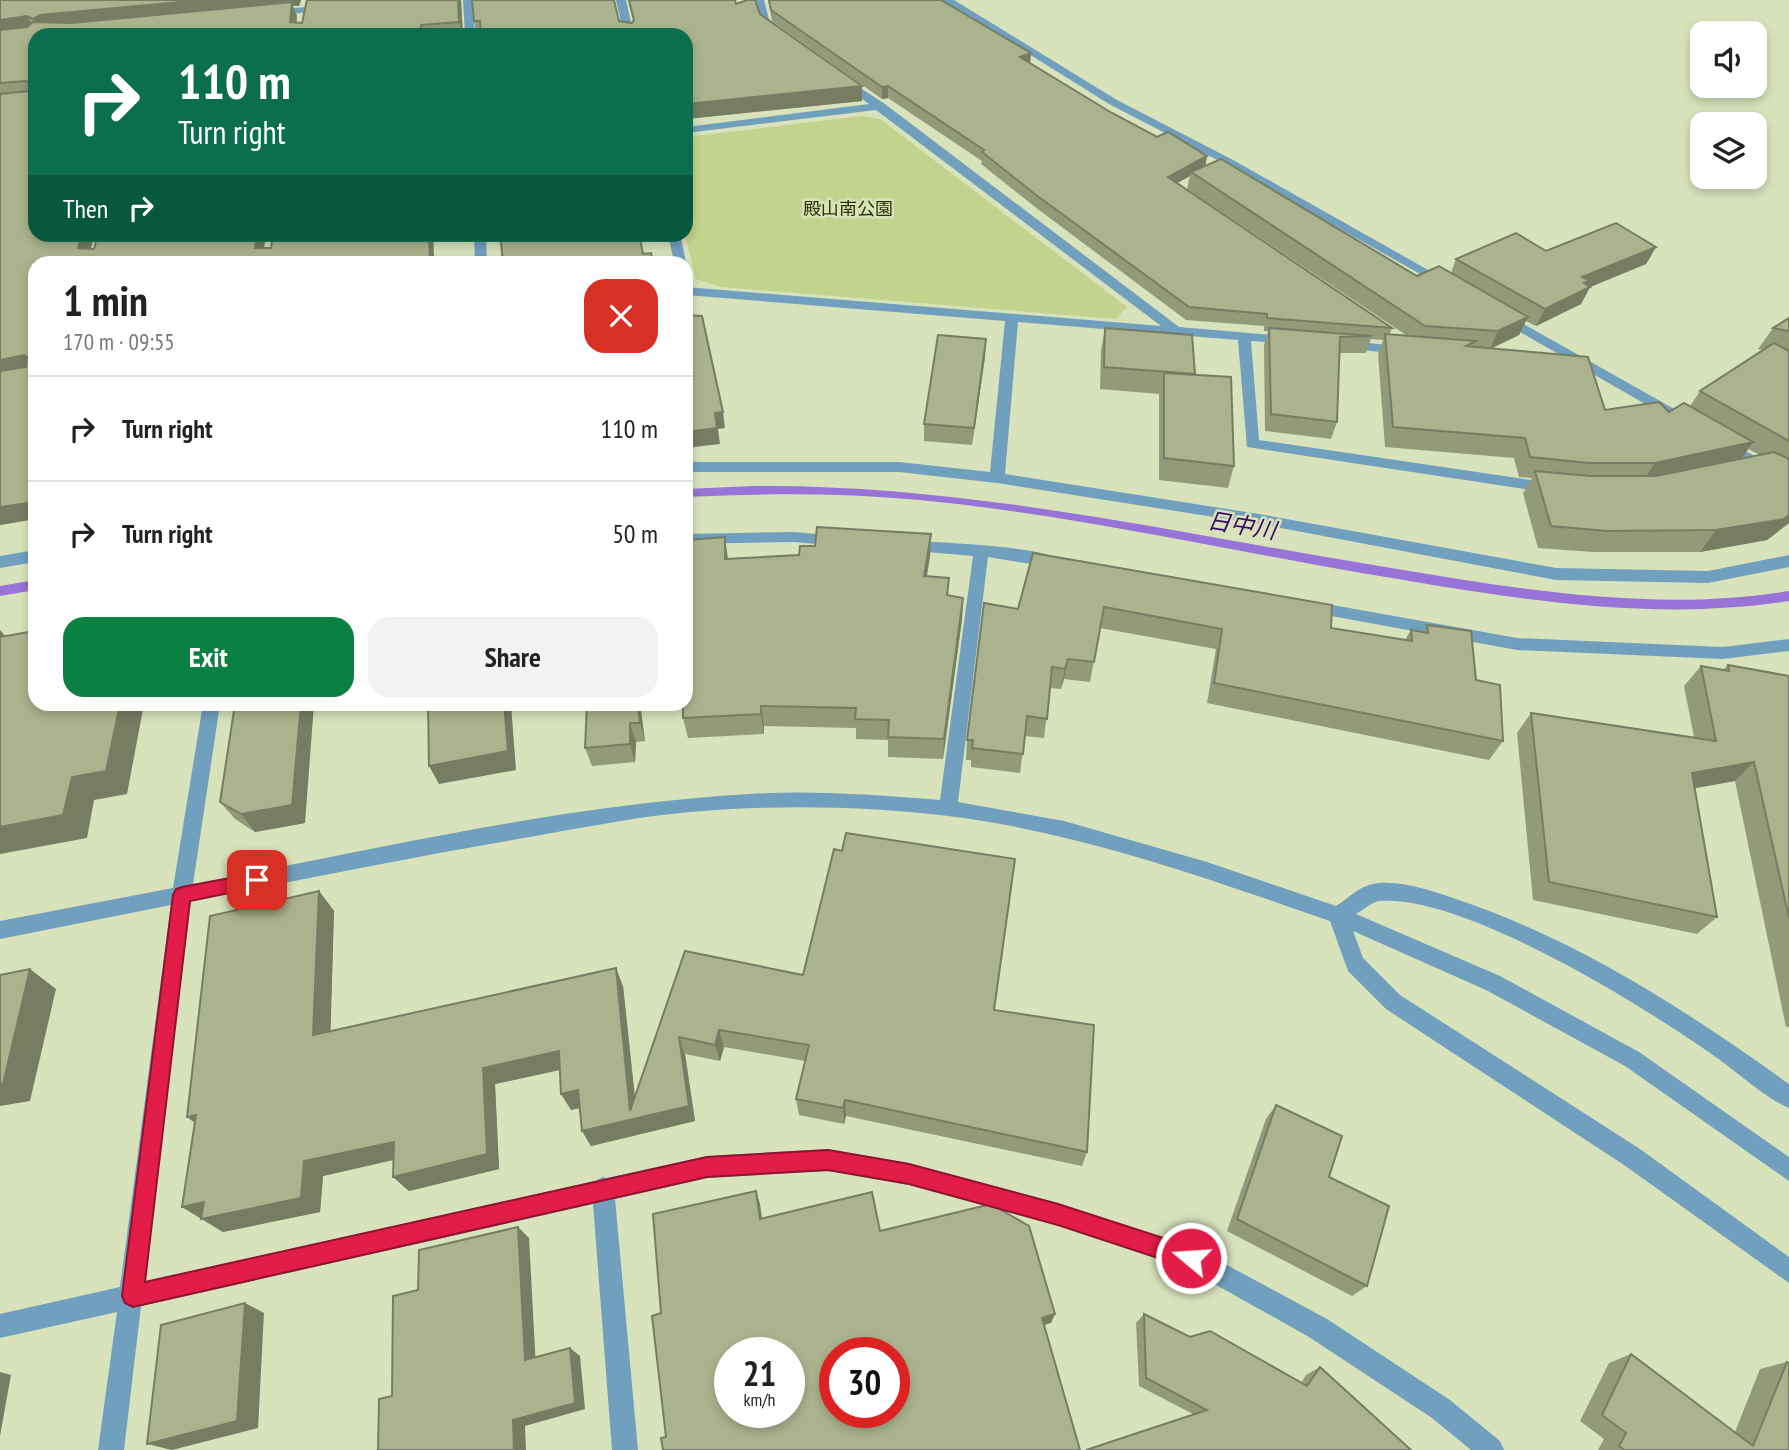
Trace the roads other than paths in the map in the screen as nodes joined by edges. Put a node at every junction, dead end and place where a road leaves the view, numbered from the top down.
1 (468, 0) edge
2 (621, 0) edge
3 (759, 0) edge
4 (947, 0) edge
5 (307, 5) edge
6 (262, 14) edge
7 (304, 22) edge
8 (470, 28) edge
9 (627, 28) edge
10 (787, 39) edge
11 (829, 69) edge
12 (881, 106) junction
13 (693, 129) edge
14 (1453, 288) edge
15 (693, 292) edge
16 (1489, 308) edge
17 (1012, 318) junction
18 (1174, 329) junction
19 (1393, 335) edge
20 (1244, 336) junction
21 (1310, 342) edge
22 (1337, 344) edge
23 (1546, 360) edge
24 (1583, 363) junction
25 (1678, 418) edge
26 (1714, 438) edge
27 (1762, 466) junction
28 (693, 467) edge
29 (1745, 471) edge
30 (997, 478) junction
31 (1789, 482) edge
32 (1564, 489) edge
33 (693, 539) edge
34 (861, 542) edge
35 (888, 544) edge
36 (981, 551) junction
37 (28, 557) edge
38 (1789, 561) edge
39 (0, 562) edge
40 (1074, 565) edge
41 (1289, 604) edge
42 (1789, 645) edge
43 (210, 711) edge
44 (947, 808) junction
45 (182, 895) junction
46 (1338, 915) junction
47 (0, 930) edge
48 (1789, 1097) edge
49 (1789, 1170) edge
50 (603, 1188) junction
51 (1789, 1271) edge
52 (133, 1296) junction
53 (0, 1326) edge
54 (111, 1450) edge
55 (625, 1450) edge
56 (1491, 1450) edge

1 - 8 street
2 - 9 street
3 - 10 street
4 - 14 street
5 - 6 street
5 - 7 street
11 - 12 street
12 - 13 street
12 - 18 street
15 - 17 street
16 - 24 street
17 - 18 street
17 - 30 street
18 - 20 street
19 - 22 street
20 - 21 street
20 - 32 street
23 - 24 street
24 - 25 street
26 - 27 street
27 - 29 street
27 - 31 street
28 - 30 street
30 - 38 street
33 - 34 street
35 - 36 street
36 - 40 street
36 - 44 street
37 - 39 street
41 - 42 street
43 - 45 street
44 - 45 street
44 - 46 street
45 - 47 street
45 - 52 street
46 - 48 street
46 - 49 street
46 - 51 street
50 - 52 street
50 - 55 street
50 - 56 street
52 - 53 street
52 - 54 street

